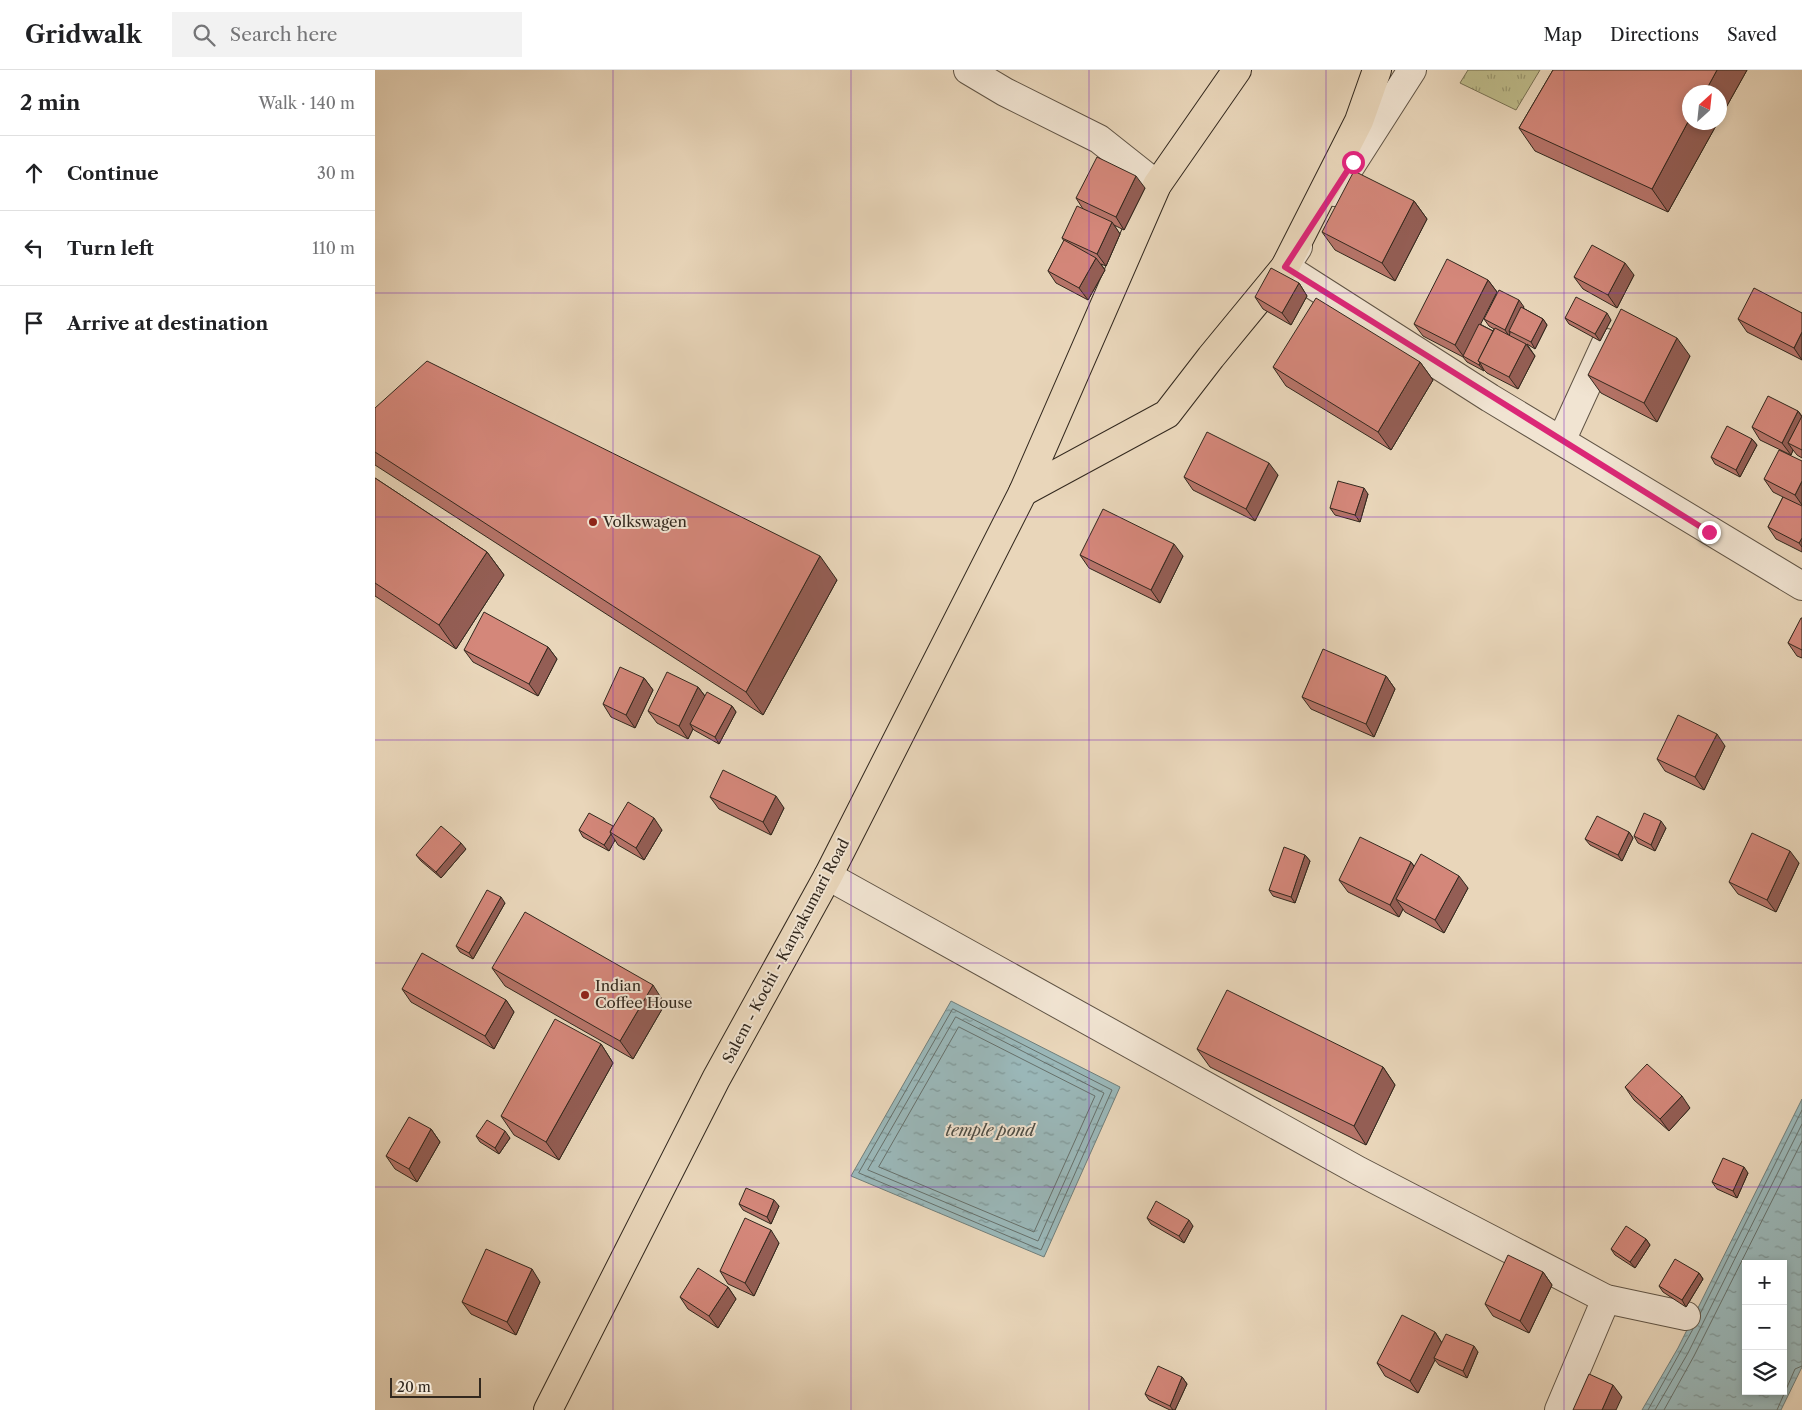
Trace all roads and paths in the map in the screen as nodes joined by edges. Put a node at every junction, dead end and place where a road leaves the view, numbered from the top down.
1 (968, 70) edge
2 (1237, 70) edge
3 (1377, 70) edge
4 (1412, 70) edge
5 (1157, 185) junction
6 (1285, 267) junction
7 (1610, 333) edge
8 (1562, 439) junction
9 (1023, 492) junction
10 (1802, 586) edge
11 (828, 876) junction
12 (1607, 1299) junction
13 (1686, 1316) dead end
14 (548, 1410) edge
15 (1559, 1410) edge

1 - 5 street
2 - 5 highway, Salem - Kochi - Kanyakumari Road
3 - 6 highway
4 - 6 street
5 - 9 highway, Salem - Kochi - Kanyakumari Road
6 - 8 street
6 - 9 highway
7 - 8 street
8 - 10 street
9 - 11 highway, Salem - Kochi - Kanyakumari Road
11 - 12 street
11 - 14 highway, Salem - Kochi - Kanyakumari Road
12 - 13 street
12 - 15 street

